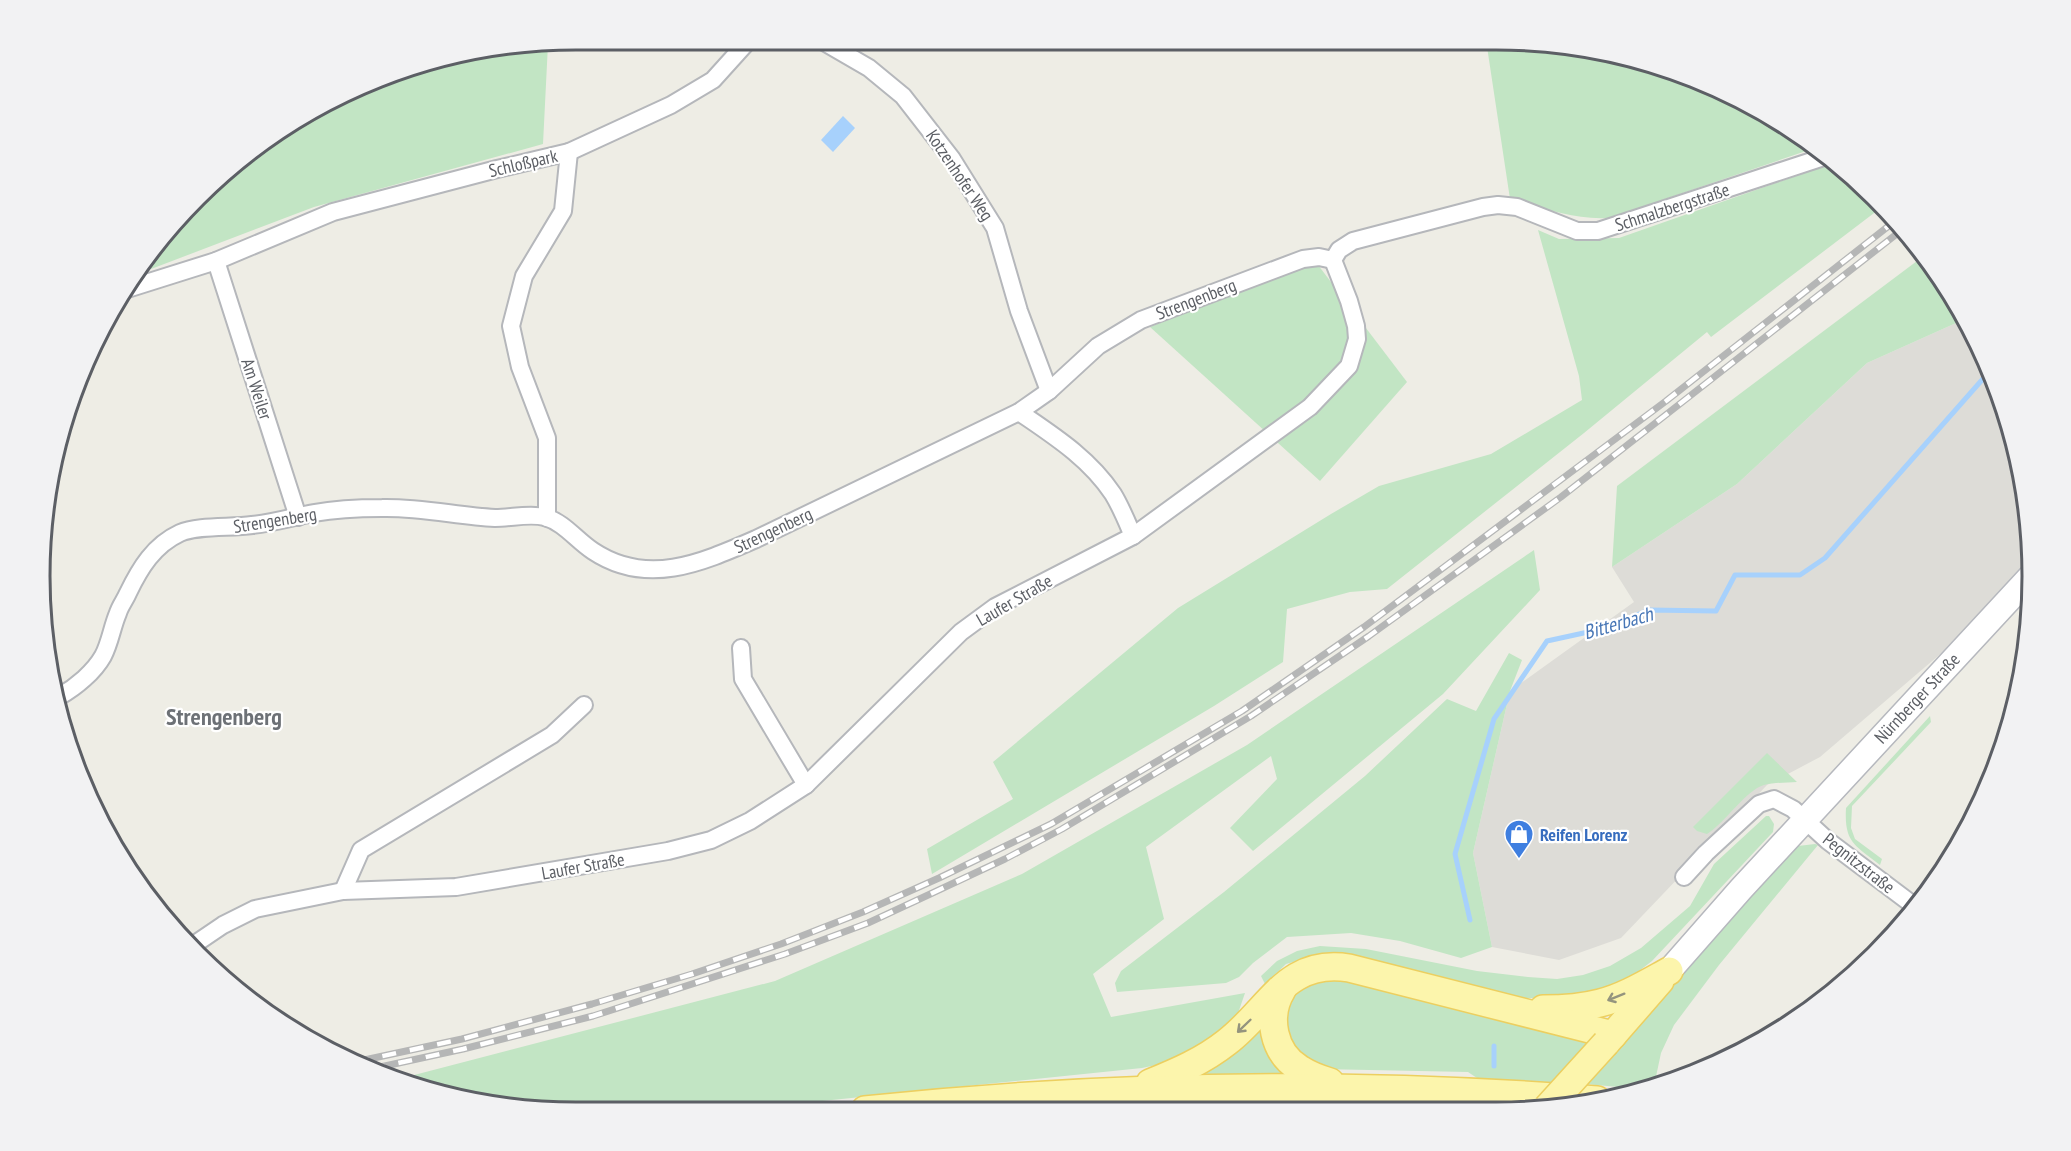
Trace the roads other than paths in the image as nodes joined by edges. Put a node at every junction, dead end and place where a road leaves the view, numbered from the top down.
1 (740, 50) edge
2 (838, 50) edge
3 (569, 152) junction
4 (1817, 159) edge
5 (1333, 260) junction
6 (216, 261) junction
7 (136, 286) edge
8 (1049, 391) junction
9 (1019, 412) junction
10 (298, 517) junction
11 (547, 518) junction
12 (1133, 536) junction
13 (2021, 586) edge
14 (741, 648) dead end
15 (63, 694) edge
16 (584, 705) dead end
17 (806, 785) junction
18 (1805, 820) junction
19 (1684, 877) dead end
20 (343, 891) junction
21 (1908, 902) edge
22 (199, 941) edge
23 (1669, 971) junction
24 (1286, 984) junction
25 (1510, 1008) junction
26 (1610, 1039) junction
27 (1237, 1087) junction
28 (1349, 1087) junction
29 (1132, 1090) junction
30 (1032, 1095) junction
31 (1559, 1097) edge
32 (1556, 1098) edge
33 (954, 1102) edge
34 (1057, 1102) edge
35 (1210, 1102) edge

1 - 3 street
2 - 8 street, Kotzenhofer Weg
3 - 6 street, Schloßpark
3 - 11 street, Schloßpark
4 - 5 street, Schmalzbergstraße
5 - 8 street, Strengenberg
5 - 12 street, Laufer Straße
6 - 7 street, Schloßpark
6 - 10 street, Am Weiler
8 - 9 street, Strengenberg
9 - 11 street, Strengenberg
9 - 12 street
10 - 11 street, Strengenberg
10 - 15 street, Strengenberg
12 - 17 street, Laufer Straße
13 - 18 main road, Nürnberger Straße
14 - 17 street
16 - 20 street
17 - 20 street, Laufer Straße
18 - 19 street
18 - 21 street, Pegnitzstraße
18 - 23 main road, Nürnberger Straße
20 - 22 street, Laufer Straße
23 -> 25 main road
23 - 26 main road
24 - 25 main road
24 - 28 main road
24 -> 29 main road
25 - 26 main road
26 - 32 main road, bridge
27 - 28 main road
27 - 29 main road
27 - 35 main road
28 - 31 main road
29 - 30 main road
30 - 33 main road
30 - 34 main road

